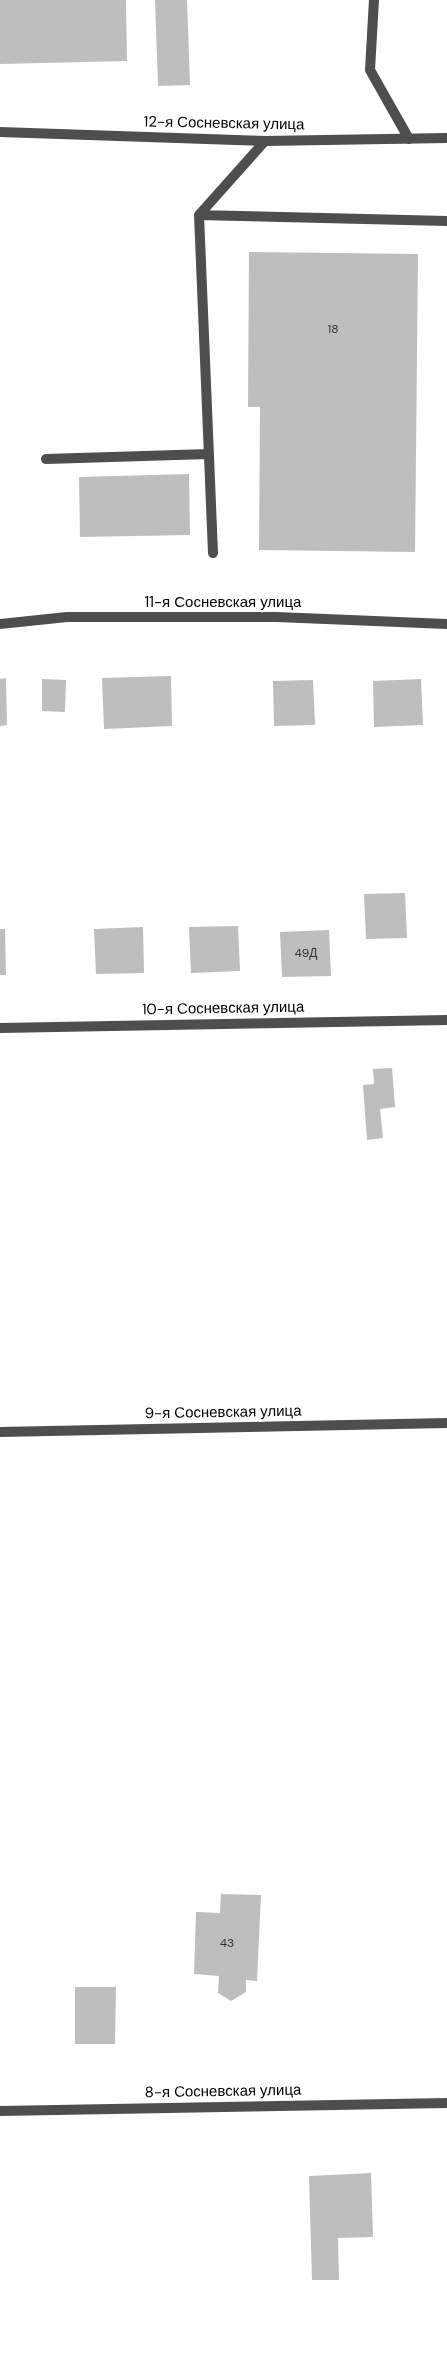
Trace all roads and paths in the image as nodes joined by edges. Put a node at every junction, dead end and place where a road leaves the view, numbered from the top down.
1 (374, 0) edge
2 (0, 132) edge
3 (447, 138) edge
4 (409, 139) junction
5 (265, 142) junction
6 (199, 215) junction
7 (447, 221) edge
8 (209, 454) junction
9 (46, 459) dead end
10 (213, 553) dead end
11 (0, 624) edge
12 (447, 624) edge
13 (447, 1020) edge
14 (0, 1028) edge
15 (447, 1424) edge
16 (0, 1432) edge
17 (447, 2103) edge
18 (0, 2111) edge

1 - 4 street
2 - 5 street, 12-я Сосневская улица
3 - 4 street, 12-я Сосневская улица
4 - 5 street, 12-я Сосневская улица
5 - 6 street
6 - 7 street
6 - 8 street
8 - 9 street
8 - 10 street
11 - 12 street, 11-я Сосневская улица
13 - 14 street, 10-я Сосневская улица
15 - 16 street, 9-я Сосневская улица
17 - 18 street, 8-я Сосневская улица

